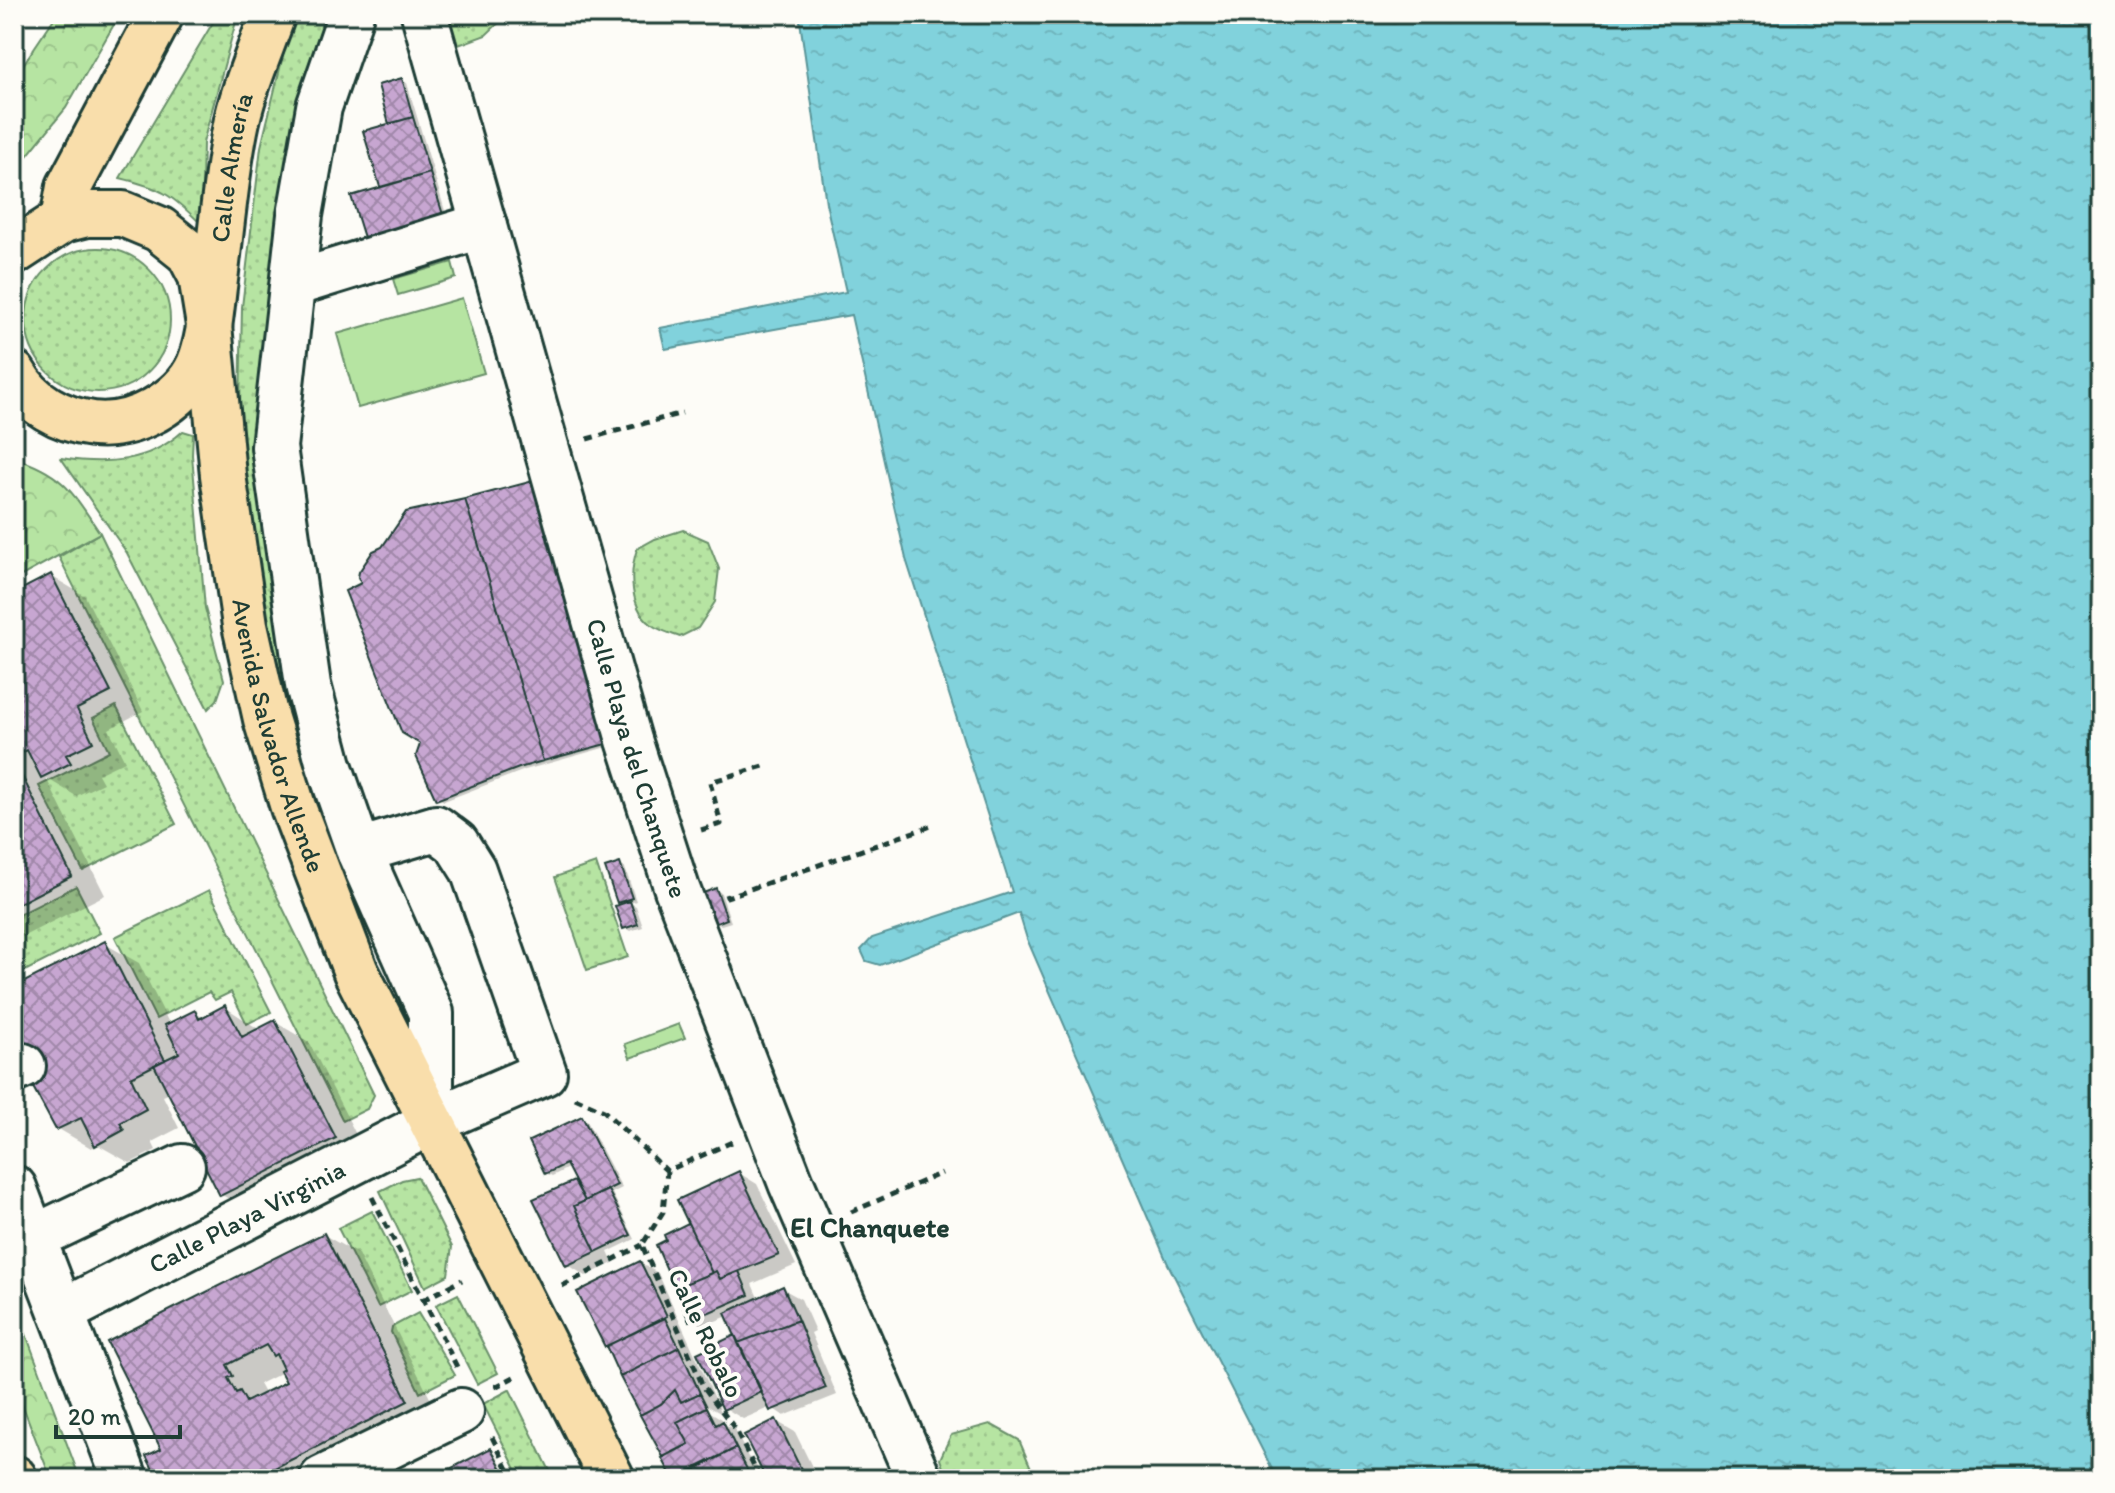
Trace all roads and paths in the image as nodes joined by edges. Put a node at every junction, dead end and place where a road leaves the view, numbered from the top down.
1 (161, 14) edge
2 (273, 14) edge
3 (351, 14) edge
4 (424, 14) edge
5 (484, 225) junction
6 (30, 245) edge
7 (293, 284) junction
8 (209, 325) junction
9 (22, 393) edge
10 (682, 413) dead end
11 (547, 450) junction
12 (767, 765) dead end
13 (934, 825) dead end
14 (662, 843) junction
15 (359, 851) junction
16 (680, 898) junction
17 (532, 1077) junction
18 (431, 1122) junction
19 (769, 1126) junction
20 (366, 1156) junction
21 (182, 1167) dead end
22 (667, 1171) junction
23 (942, 1173) dead end
24 (14, 1188) edge
25 (812, 1229) junction
26 (33, 1238) junction
27 (642, 1245) junction
28 (462, 1280) dead end
29 (562, 1286) dead end
30 (423, 1300) junction
31 (62, 1312) junction
32 (514, 1377) dead end
33 (501, 1384) dead end
34 (470, 1405) junction
35 (125, 1479) edge
36 (322, 1479) edge
37 (513, 1479) edge
38 (612, 1479) edge
39 (760, 1479) edge
40 (919, 1479) edge

1 - 6 main road
2 - 8 main road, Calle Almería
3 - 7 street
4 - 5 street, Calle Playa del Chanquete
5 - 7 street
5 - 11 street, Calle Playa del Chanquete
6 - 8 main road, Avenida Salvador Allende
7 - 15 street
8 - 9 main road, Avenida Salvador Allende
8 - 18 main road, Avenida Salvador Allende
10 - 11 path
11 - 14 street, Calle Playa del Chanquete
12 - 14 path
13 - 16 path
14 - 16 street, Calle Playa del Chanquete
15 - 17 street
15 - 18 street
16 - 19 street, Calle Playa del Chanquete
17 - 18 street, Calle Playa Virginia
17 - 22 path
18 - 20 street, Calle Playa Virginia
18 - 38 main road, Avenida Salvador Allende
19 - 22 path
19 - 25 street, Calle Playa del Chanquete
20 - 30 path
20 - 31 street, Calle Playa Virginia
21 - 26 street
22 - 27 path, Calle Robalo
23 - 25 path
24 - 26 street
25 - 40 street, Calle Playa del Chanquete
26 - 31 street
27 - 29 path, Calle Robalo
27 - 39 path, Calle Robalo
28 - 30 path
30 - 34 path
31 - 35 street
32 - 33 path
34 - 36 street
34 - 37 path

